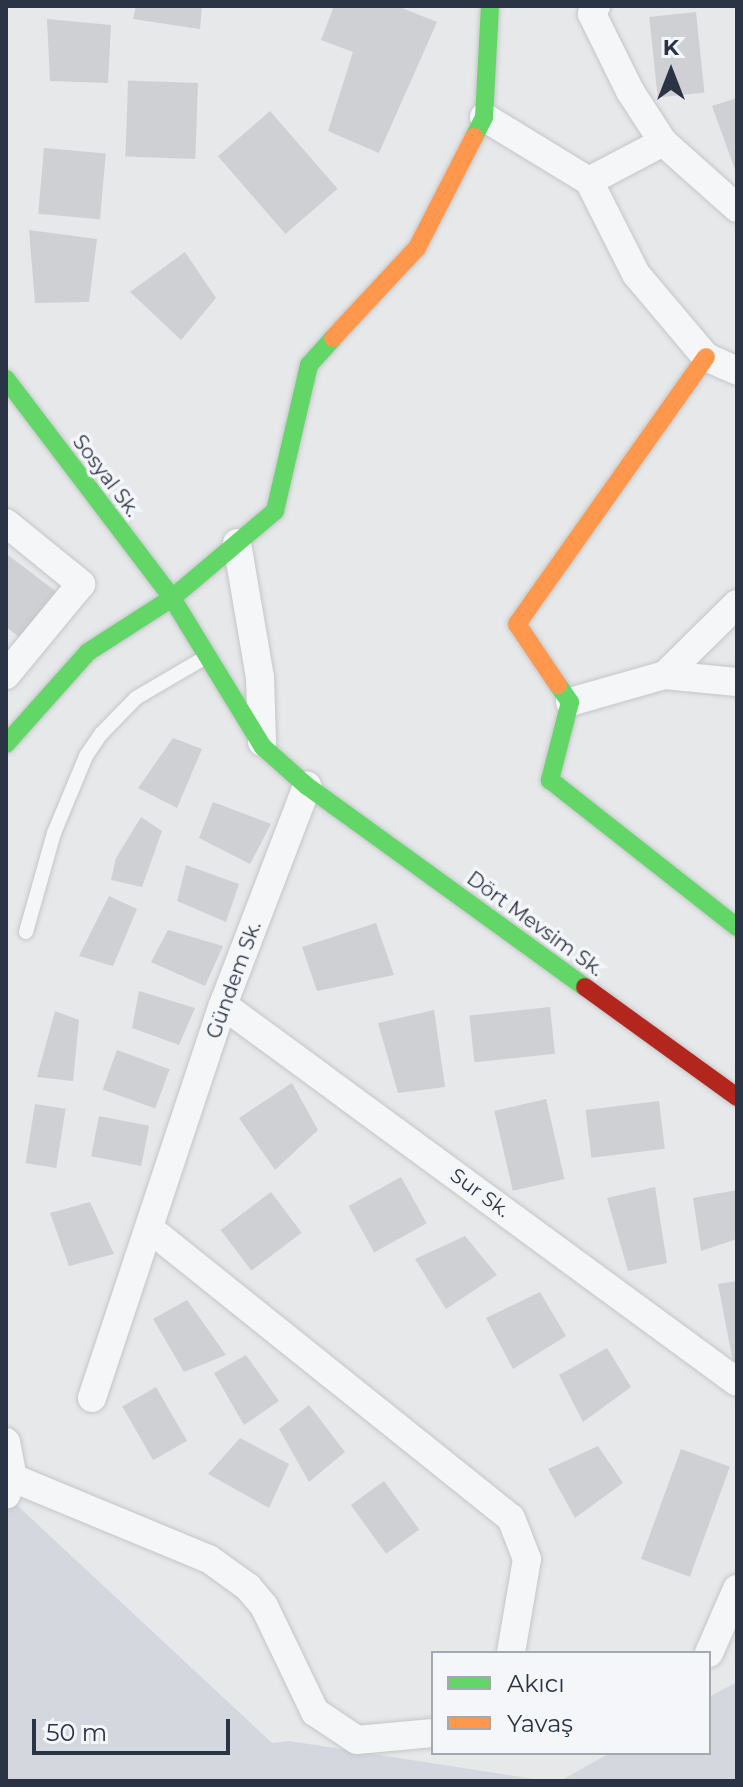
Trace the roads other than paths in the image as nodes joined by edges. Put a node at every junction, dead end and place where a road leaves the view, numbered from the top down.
1 (489, 6) edge
2 (596, 6) edge
3 (484, 117) junction
4 (663, 142) junction
5 (589, 181) junction
6 (737, 208) edge
7 (706, 357) junction
8 (737, 371) edge
9 (6, 379) edge
10 (6, 523) edge
11 (237, 543) junction
12 (172, 598) junction
13 (737, 604) edge
14 (207, 656) junction
15 (6, 675) edge
16 (665, 675) junction
17 (737, 682) edge
18 (570, 702) junction
19 (6, 744) edge
20 (263, 747) junction
21 (307, 786) junction
22 (737, 927) edge
23 (26, 932) dead end
24 (223, 1005) junction
25 (737, 1097) edge
26 (150, 1229) junction
27 (737, 1382) edge
28 (92, 1398) dead end
29 (6, 1442) edge
30 (10, 1487) edge
31 (737, 1589) edge
32 (511, 1651) edge
33 (710, 1651) edge
34 (431, 1733) edge

1 - 3 street
2 - 4 street
3 - 5 street
3 - 11 street
4 - 5 street
4 - 6 street
5 - 7 street
7 - 8 street
7 - 18 street
9 - 12 street, Sosyal Sk.
10 - 15 street
11 - 12 street
11 - 20 street
12 - 14 street
12 - 19 street
13 - 16 street
14 - 20 street
14 - 23 lane
16 - 17 street
16 - 18 street
18 - 22 street
20 - 21 street
21 - 24 street, Gündem Sk.
21 - 25 street, Dört Mevsim Sk.
24 - 26 street, Gündem Sk.
24 - 27 street, Sur Sk.
26 - 28 street, Gündem Sk.
26 - 32 street
29 - 30 street
30 - 34 street
31 - 33 street

